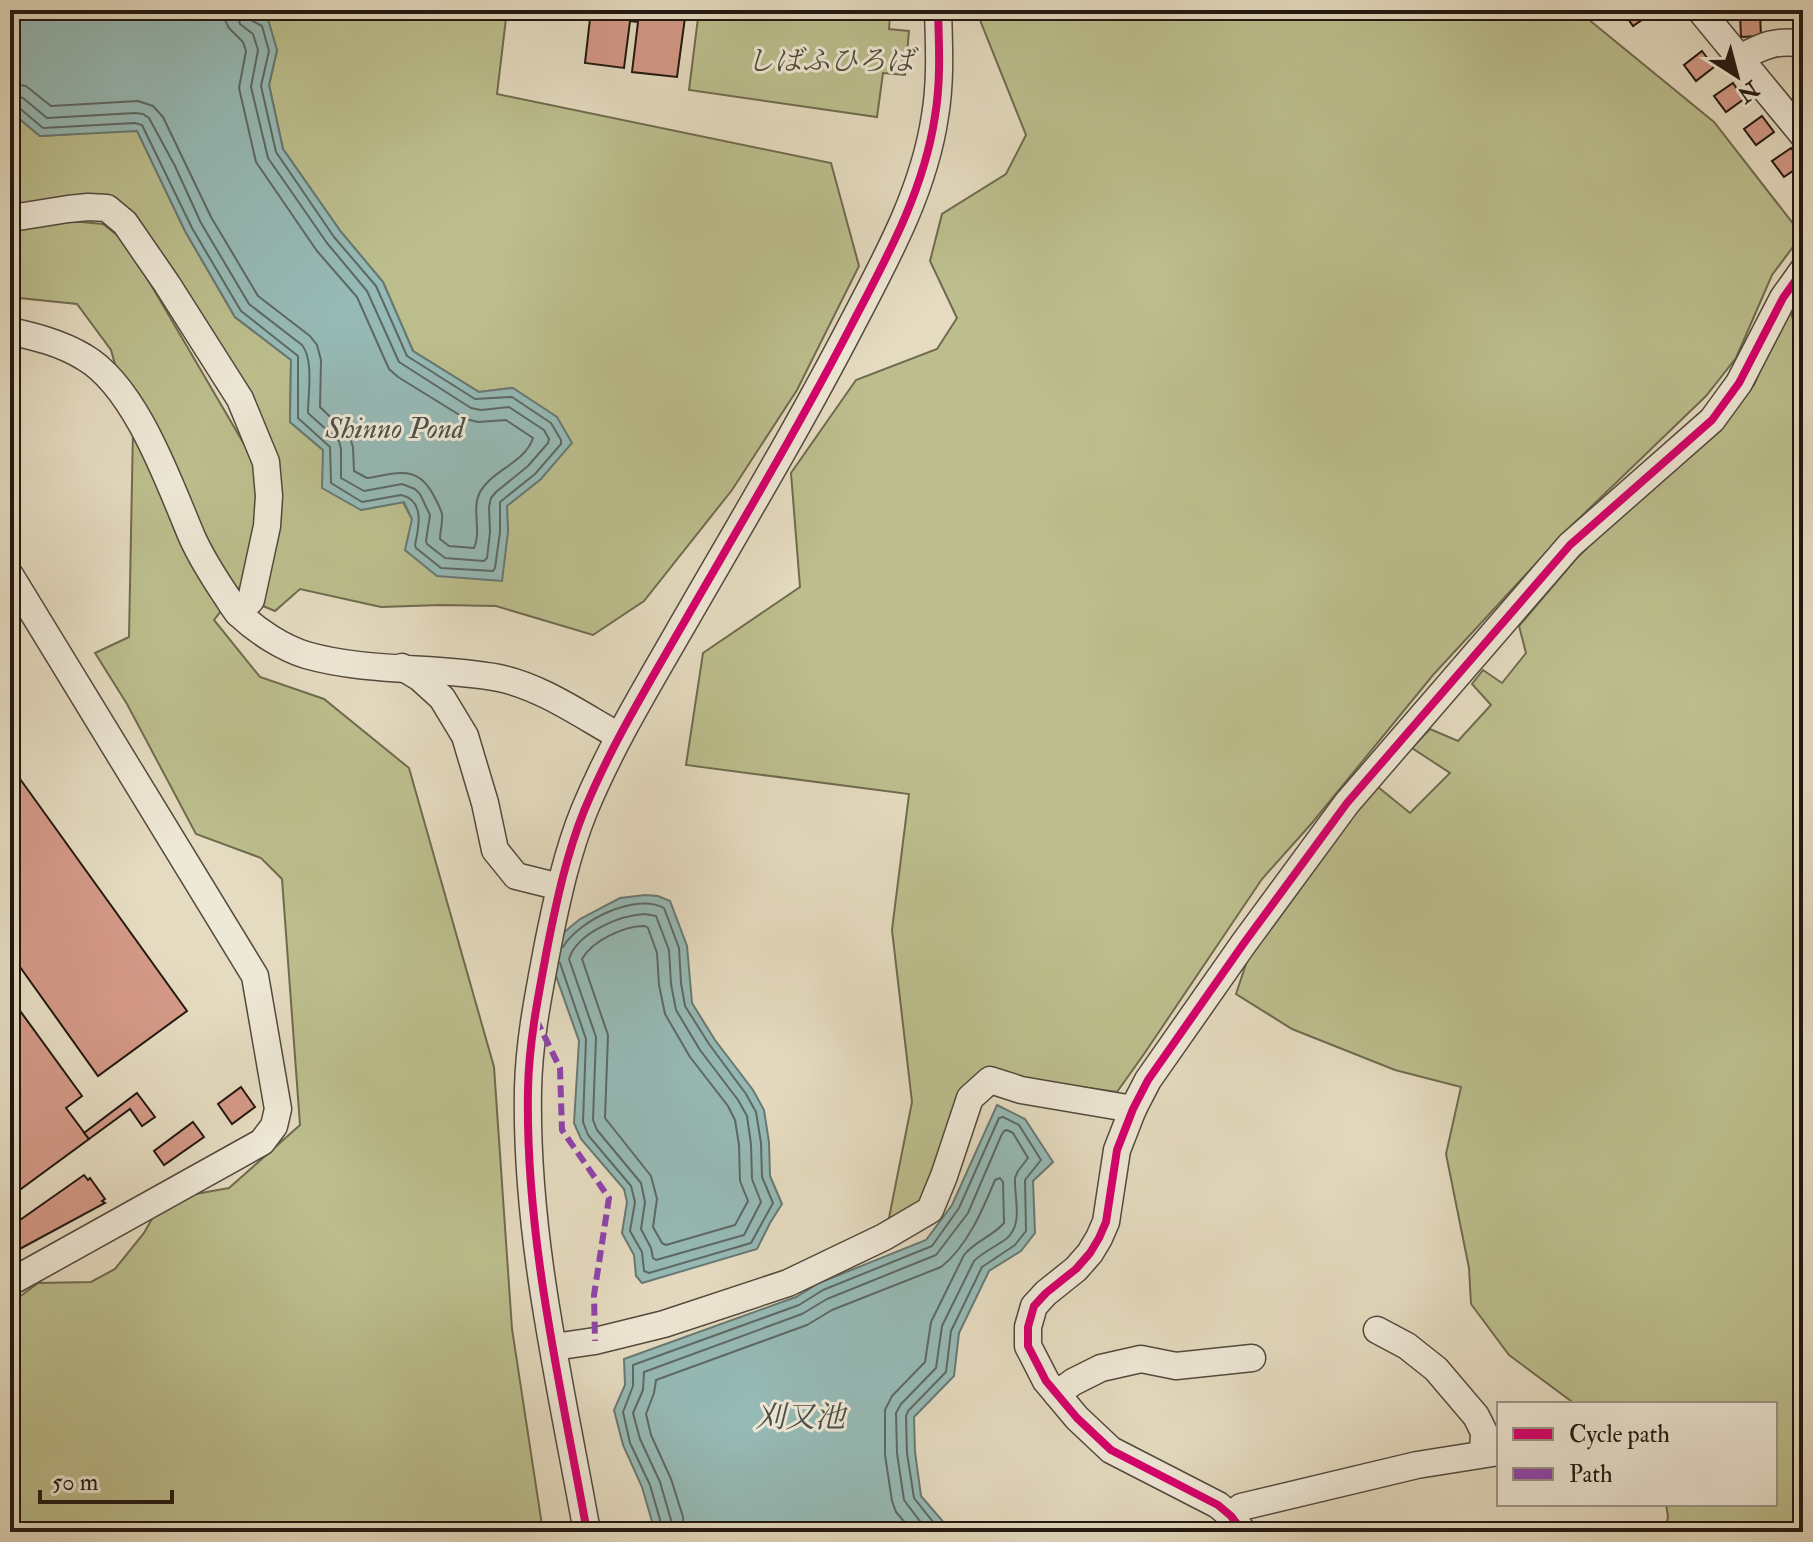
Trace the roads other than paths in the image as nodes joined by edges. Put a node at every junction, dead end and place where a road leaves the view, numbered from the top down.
1 (938, 10) edge
2 (1700, 10) edge
3 (1803, 44) edge
4 (1740, 58) junction
5 (1803, 135) edge
6 (10, 215) edge
7 (1798, 276) edge
8 (1803, 309) edge
9 (10, 331) edge
10 (10, 575) edge
11 (238, 613) junction
12 (402, 667) junction
13 (619, 736) junction
14 (560, 887) junction
15 (1133, 1109) junction
16 (10, 1280) edge
17 (1377, 1330) dead end
18 (554, 1347) junction
19 (1252, 1358) dead end
20 (1057, 1394) junction
21 (1491, 1453) edge
22 (1237, 1524) edge
23 (587, 1532) edge

1 - 13 street
2 - 4 street
3 - 4 street
4 - 5 street
6 - 11 street
7 - 8 street
7 - 15 street
9 - 11 street
10 - 16 street
11 - 12 street
12 - 13 street
12 - 14 street
13 - 14 street
14 - 18 street
15 - 18 street
15 - 20 street
17 - 21 street
18 - 23 street
19 - 20 street
20 - 22 street
21 - 22 street

